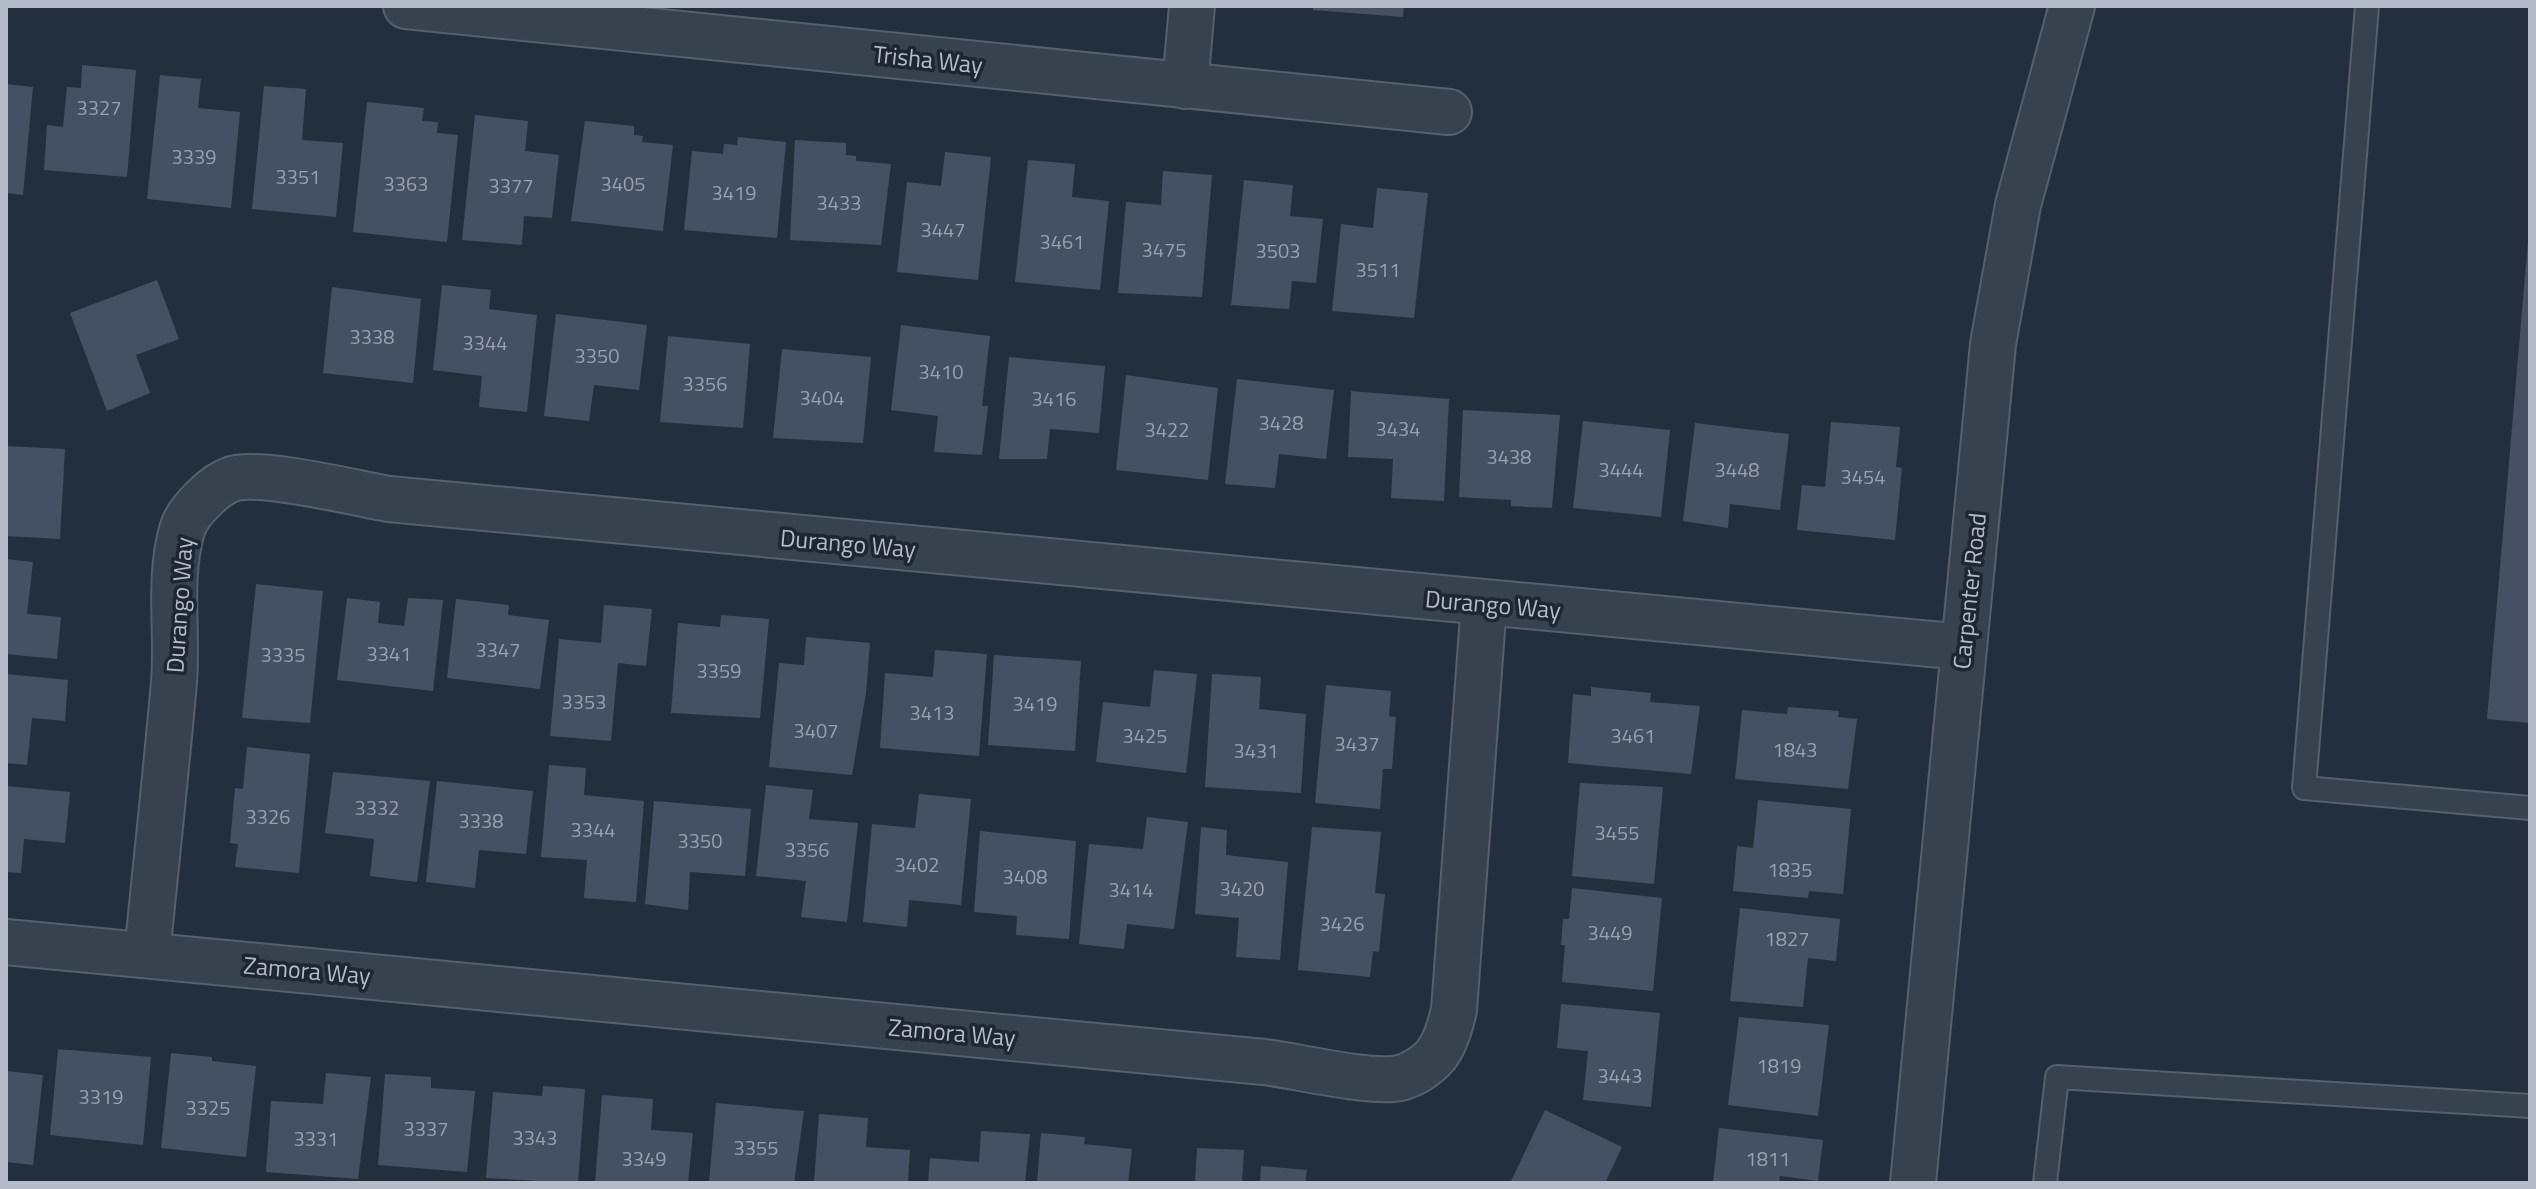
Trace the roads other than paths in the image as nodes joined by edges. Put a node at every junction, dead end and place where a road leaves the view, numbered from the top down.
1 (406, 6) edge
2 (1192, 6) edge
3 (2072, 6) edge
4 (2367, 6) edge
5 (643, 18) edge
6 (1185, 86) junction
7 (1449, 112) dead end
8 (1484, 603) junction
9 (1963, 647) junction
10 (2530, 808) edge
11 (6, 942) edge
12 (147, 955) junction
13 (2530, 1106) edge
14 (1913, 1183) edge
15 (2045, 1183) edge

1 - 5 street, Trisha Way
2 - 6 street
3 - 9 street, Carpenter Road
4 - 10 lane
5 - 6 street, Trisha Way
6 - 7 street, Trisha Way
8 - 9 street, Durango Way
8 - 12 street, Durango Way
8 - 12 street, Zamora Way
9 - 14 street, Carpenter Road
11 - 12 street, Zamora Way
13 - 15 lane

